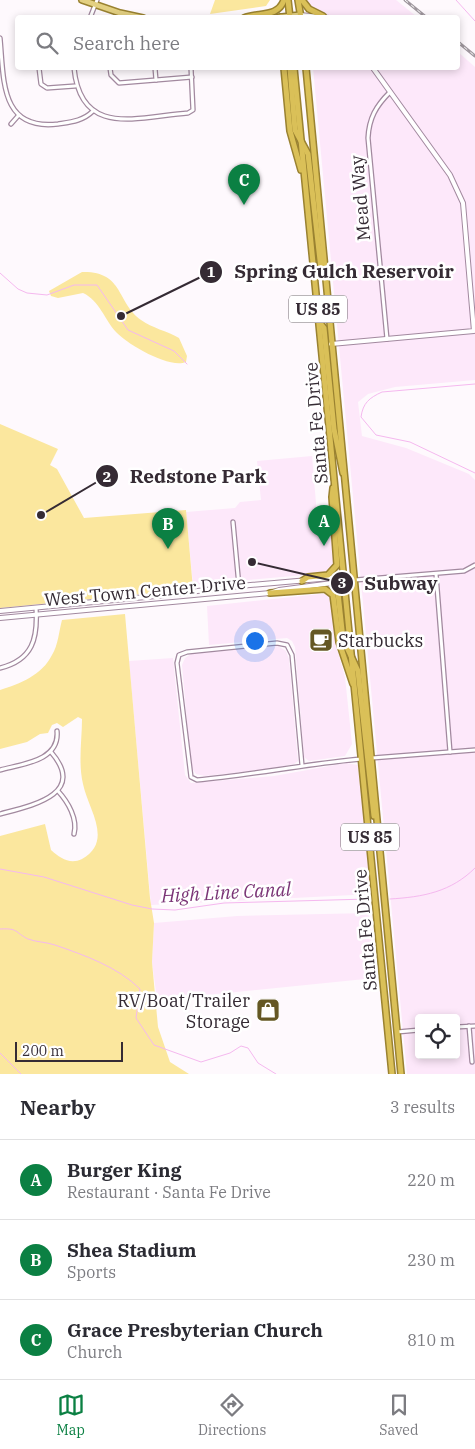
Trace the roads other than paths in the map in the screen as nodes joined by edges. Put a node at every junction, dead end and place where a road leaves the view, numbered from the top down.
1 (82, 0) edge
2 (284, 0) edge
3 (288, 0) edge
4 (300, 0) edge
5 (96, 3) edge
6 (91, 15) edge
7 (134, 15) edge
8 (260, 15) edge
9 (290, 15) edge
10 (300, 15) edge
11 (321, 15) edge
12 (0, 38) edge
13 (1, 50) edge
14 (39, 70) edge
15 (74, 70) edge
16 (110, 70) edge
17 (155, 70) edge
18 (191, 70) edge
19 (284, 70) edge
20 (290, 70) edge
21 (294, 70) edge
22 (306, 70) edge
23 (374, 70) edge
24 (192, 77) junction
25 (156, 80) junction
26 (76, 86) junction
27 (390, 92) junction
28 (93, 111) junction
29 (18, 116) junction
30 (11, 124) dead end
31 (301, 139) junction
32 (303, 174) junction
33 (324, 281) junction
34 (320, 323) junction
35 (474, 331) edge
36 (387, 338) junction
37 (331, 344) junction
38 (335, 480) junction
39 (346, 482) junction
40 (233, 522) dead end
41 (475, 565) edge
42 (436, 574) junction
43 (344, 580) junction
44 (355, 580) junction
45 (302, 581) junction
46 (336, 581) junction
47 (239, 586) junction
48 (270, 593) junction
49 (36, 608) junction
50 (0, 611) edge
51 (37, 615) junction
52 (0, 618) edge
53 (351, 657) junction
54 (0, 668) edge
55 (354, 686) junction
56 (57, 731) dead end
57 (475, 750) edge
58 (52, 752) junction
59 (450, 752) junction
60 (372, 758) junction
61 (362, 759) junction
62 (302, 765) junction
63 (0, 770) edge
64 (58, 791) junction
65 (0, 814) edge
66 (74, 834) dead end
67 (379, 838) junction
68 (386, 1014) junction
69 (469, 1026) junction
70 (475, 1026) edge
71 (460, 1027) edge
72 (415, 1030) edge
73 (397, 1032) junction
74 (472, 1062) dead end
75 (392, 1074) edge
76 (401, 1074) edge

1 - 5 main road
2 - 8 highway
3 - 9 highway
4 - 10 highway
4 - 11 highway
5 - 6 street
5 - 7 main road
12 - 13 street
13 - 29 street
14 - 26 street
15 - 26 street
16 - 25 street
17 - 25 street
18 - 24 street
19 - 32 highway
20 - 31 highway
21 - 31 highway, Santa Fe Drive / US 85
22 - 33 highway, Santa Fe Drive / US 85
23 - 27 street
24 - 25 street
24 - 28 street
26 - 28 street
27 - 35 street
27 - 36 street, Mead Way
28 - 29 street
29 - 30 street
31 - 32 highway, Santa Fe Drive / US 85
31 - 33 highway
32 - 34 highway, Santa Fe Drive / US 85
33 - 37 highway, Santa Fe Drive / US 85
34 - 38 highway, Santa Fe Drive / US 85
34 - 39 highway
35 - 36 street
36 - 37 street
37 - 39 highway, Santa Fe Drive / US 85
38 - 43 highway, Santa Fe Drive / US 85
38 - 45 highway
39 - 44 highway, Santa Fe Drive / US 85
40 - 47 street
41 - 42 street
42 - 44 street
42 - 59 street
43 - 44 street, West Town Center Drive
43 - 46 street, West Town Center Drive
43 - 53 highway, Santa Fe Drive / US 85
44 - 60 highway, Santa Fe Drive / US 85
45 - 46 street, West Town Center Drive
45 - 47 street, West Town Center Drive
46 - 48 street, West Town Center Drive
46 - 53 highway
47 - 49 street, West Town Center Drive
48 - 51 street, West Town Center Drive
48 - 55 highway
49 - 50 street, West Town Center Drive
49 - 51 street
51 - 52 street, West Town Center Drive
51 - 54 street
53 - 55 highway, Santa Fe Drive / US 85
53 - 67 highway
55 - 61 highway, Santa Fe Drive / US 85
56 - 58 street
57 - 59 street
58 - 63 street
58 - 64 street
59 - 60 street
60 - 67 highway, Santa Fe Drive / US 85
61 - 62 street
61 - 68 highway, Santa Fe Drive / US 85
62 - 62 street
64 - 65 street
64 - 66 street
67 - 73 highway, Santa Fe Drive / US 85
68 - 73 highway
68 - 75 highway, Santa Fe Drive / US 85
69 - 70 street
69 - 71 street
69 - 74 street
72 - 73 street
73 - 76 highway, Santa Fe Drive / US 85

